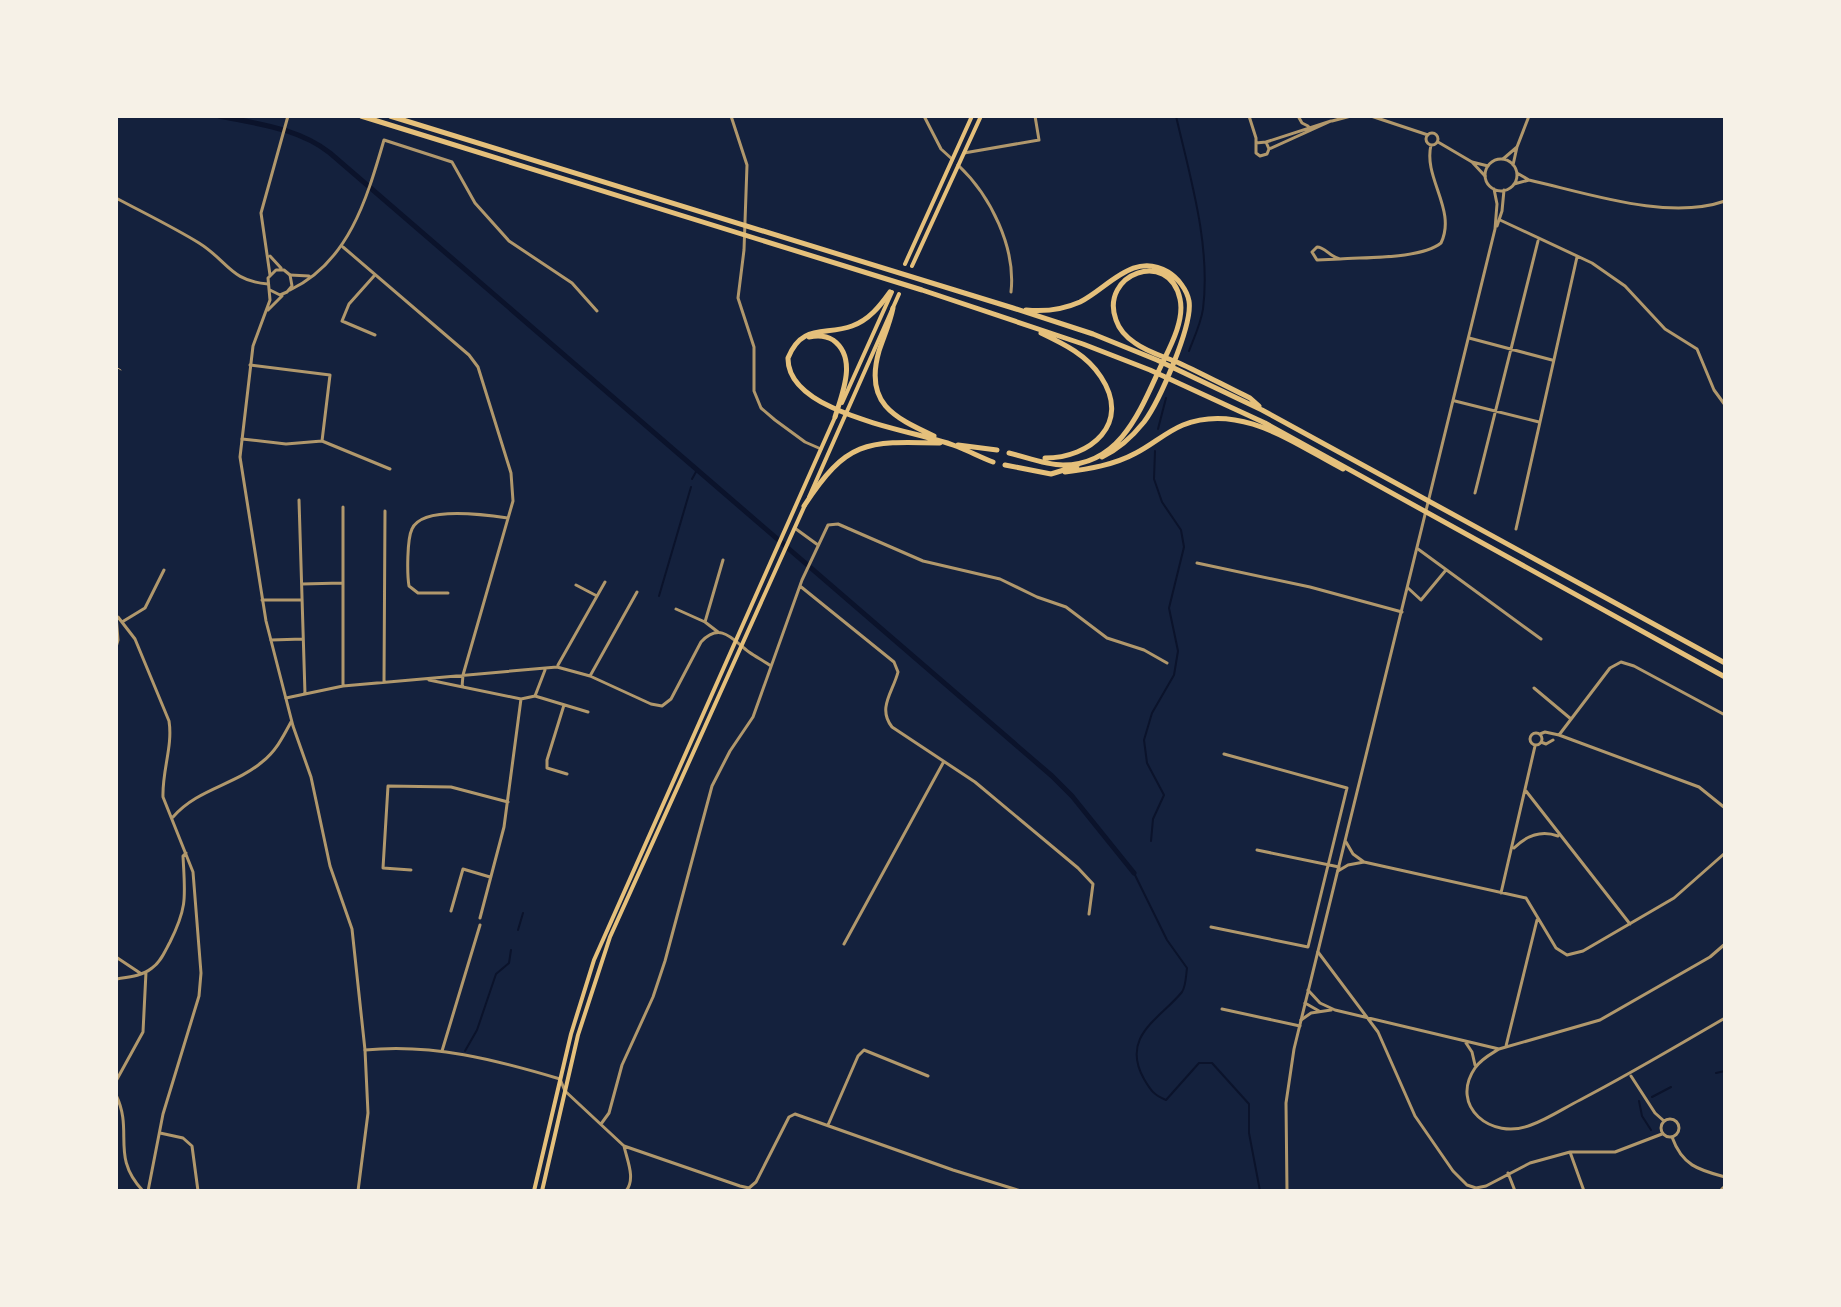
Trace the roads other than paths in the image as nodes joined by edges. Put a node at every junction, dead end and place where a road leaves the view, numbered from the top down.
1 (288, 116) edge
2 (361, 116) edge
3 (390, 116) edge
4 (731, 116) edge
5 (924, 116) edge
6 (972, 116) edge
7 (981, 116) edge
8 (1035, 116) edge
9 (1249, 116) edge
10 (1298, 116) edge
11 (1351, 116) edge
12 (1371, 116) edge
13 (1529, 116) edge
14 (1331, 121) junction
15 (1312, 126) junction
16 (1428, 135) junction
17 (1266, 142) junction
18 (1438, 142) junction
19 (1256, 143) junction
20 (1431, 145) junction
21 (1517, 147) junction
22 (1269, 149) junction
23 (964, 153) junction
24 (953, 159) junction
25 (1503, 159) junction
26 (1472, 162) junction
27 (958, 165) junction
28 (1513, 165) junction
29 (1488, 166) junction
30 (1517, 173) junction
31 (1485, 176) junction
32 (1529, 180) junction
33 (1514, 184) junction
34 (1494, 189) junction
35 (1504, 190) junction
36 (116, 198) edge
37 (1725, 201) edge
38 (1500, 220) junction
39 (1495, 229) junction
40 (1538, 239) junction
41 (343, 247) junction
42 (268, 252) junction
43 (1577, 257) junction
44 (1340, 259) junction
45 (905, 264) dead end
46 (912, 266) dead end
47 (284, 270) junction
48 (270, 275) junction
49 (290, 275) junction
50 (313, 275) junction
51 (374, 276) junction
52 (268, 284) junction
53 (270, 290) junction
54 (290, 290) junction
55 (921, 290) junction
56 (891, 292) joint
57 (1011, 292) dead end
58 (284, 294) junction
59 (899, 294) dead end
60 (893, 308) junction
61 (1013, 308) junction
62 (597, 311) dead end
63 (266, 313) junction
64 (375, 335) dead end
65 (1469, 338) junction
66 (800, 339) junction
67 (1511, 349) junction
68 (1157, 357) junction
69 (1552, 360) junction
70 (250, 365) junction
71 (116, 367) edge
72 (121, 370) dead end
73 (1455, 401) junction
74 (1725, 405) edge
75 (1496, 412) junction
76 (835, 417) junction
77 (1539, 422) junction
78 (242, 439) junction
79 (322, 441) junction
80 (951, 444) junction
81 (821, 449) junction
82 (997, 450) dead end
83 (1009, 453) dead end
84 (1032, 458) junction
85 (993, 462) dead end
86 (1005, 465) dead end
87 (390, 469) dead end
88 (1051, 474) junction
89 (1377, 484) junction
90 (1475, 493) dead end
91 (299, 500) dead end
92 (804, 506) junction
93 (343, 507) dead end
94 (385, 511) dead end
95 (508, 518) junction
96 (795, 528) junction
97 (1516, 529) dead end
98 (818, 545) junction
99 (1418, 549) junction
100 (723, 560) dead end
101 (1197, 563) dead end
102 (164, 570) dead end
103 (1446, 570) junction
104 (605, 582) dead end
105 (344, 583) junction
106 (302, 584) junction
107 (576, 585) dead end
108 (800, 586) junction
109 (1408, 588) junction
110 (637, 592) dead end
111 (448, 593) dead end
112 (597, 596) junction
113 (262, 600) junction
114 (302, 600) junction
115 (676, 609) dead end
116 (1402, 612) junction
117 (117, 616) edge
118 (705, 622) junction
119 (118, 624) edge
120 (719, 632) junction
121 (304, 639) junction
122 (736, 639) junction
123 (1541, 639) dead end
124 (271, 640) junction
125 (742, 646) junction
126 (116, 647) edge
127 (1167, 663) dead end
128 (1725, 663) edge
129 (771, 666) junction
130 (557, 667) junction
131 (546, 669) junction
132 (463, 675) junction
133 (590, 676) junction
134 (1725, 677) edge
135 (426, 679) junction
136 (384, 682) junction
137 (343, 686) junction
138 (462, 687) junction
139 (1534, 688) dead end
140 (305, 694) junction
141 (535, 696) junction
142 (286, 698) junction
143 (521, 699) junction
144 (564, 705) junction
145 (588, 712) dead end
146 (1725, 715) edge
147 (1571, 719) junction
148 (292, 721) junction
149 (1540, 734) junction
150 (1559, 735) junction
151 (1553, 740) dead end
152 (1541, 742) junction
153 (1535, 746) junction
154 (1224, 754) dead end
155 (943, 763) junction
156 (567, 774) dead end
157 (1526, 791) junction
158 (508, 802) junction
159 (1725, 808) edge
160 (173, 817) junction
161 (1561, 838) junction
162 (1345, 841) junction
163 (1257, 850) dead end
164 (1512, 851) junction
165 (186, 853) junction
166 (1725, 853) edge
167 (1342, 856) junction
168 (1357, 857) junction
169 (1364, 862) junction
170 (1354, 863) junction
171 (1328, 865) junction
172 (1338, 869) junction
173 (411, 870) dead end
174 (490, 877) junction
175 (1501, 893) junction
176 (451, 911) dead end
177 (1089, 914) dead end
178 (480, 918) dead end
179 (1537, 920) junction
180 (1630, 924) junction
181 (480, 925) dead end
182 (1211, 927) dead end
183 (844, 944) dead end
184 (1725, 944) edge
185 (1318, 952) junction
186 (116, 957) edge
187 (144, 973) junction
188 (116, 979) edge
189 (1308, 990) junction
190 (1318, 1002) junction
191 (1305, 1003) junction
192 (1222, 1009) dead end
193 (1335, 1010) junction
194 (1319, 1011) junction
195 (1367, 1018) junction
196 (1725, 1018) edge
197 (1301, 1020) junction
198 (1300, 1026) junction
199 (1463, 1040) junction
200 (1506, 1046) junction
201 (1499, 1049) junction
202 (365, 1050) junction
203 (442, 1051) junction
204 (1476, 1067) junction
205 (1630, 1074) junction
206 (928, 1076) dead end
207 (560, 1079) junction
208 (116, 1081) edge
209 (565, 1091) junction
210 (116, 1095) edge
211 (1664, 1121) junction
212 (601, 1124) junction
213 (828, 1125) junction
214 (160, 1133) junction
215 (1662, 1134) junction
216 (1672, 1137) junction
217 (624, 1146) junction
218 (1570, 1152) junction
219 (1508, 1173) junction
220 (1725, 1177) edge
221 (1725, 1186) edge
222 (146, 1191) edge
223 (198, 1191) edge
224 (358, 1191) edge
225 (534, 1191) edge
226 (542, 1191) edge
227 (626, 1191) edge
228 (1021, 1191) edge
229 (1287, 1191) edge
230 (1515, 1191) edge
231 (1584, 1191) edge
232 (1720, 1191) edge

1 - 42 street
2 - 55 highway
3 - 61 highway
4 - 81 street
5 - 24 street
6 - 24 main road
7 - 23 main road
8 - 23 street
9 - 19 street
10 - 15 street
11 - 14 street
12 - 16 street
13 - 21 street
14 - 15 street
14 - 22 street
15 - 17 street
16 - 18 street
16 - 20 street
17 - 19 street
17 - 22 street
18 - 20 street
18 - 26 street
19 - 22 street
20 - 44 street
21 - 25 street
21 - 28 street
23 - 27 main road
24 - 45 main road
25 - 28 street
25 - 29 street
26 - 29 street
26 - 31 street
27 - 46 main road
27 - 57 street
28 - 30 street
29 - 31 street
30 - 32 street
30 - 33 street
31 - 34 street
32 - 33 street
32 - 37 street
33 - 35 street
34 - 35 street
34 - 39 street
35 - 38 street
36 - 52 street
38 - 39 street
38 - 40 street
39 - 65 street
40 - 43 street
40 - 67 street
41 - 50 street
41 - 51 street
41 - 62 street
42 - 47 street
42 - 48 street
43 - 69 street
43 - 74 street
44 - 44 street
47 - 48 street
47 - 49 street
48 - 52 street
49 - 50 street
49 - 54 street
50 - 54 street
51 - 64 street
51 - 95 street
52 - 53 street
53 - 58 street
53 - 63 street
54 - 58 street
55 - 84 highway
55 - 89 highway
56 - 66 highway
56 - 76 main road
58 - 63 street
59 - 60 main road
60 - 80 highway
60 - 92 main road
61 - 68 highway
61 - 88 highway
63 - 70 street
65 - 67 street
65 - 73 street
66 - 76 highway
66 - 80 highway
67 - 69 street
67 - 75 street
68 - 84 highway
68 - 128 highway
69 - 77 street
70 - 78 street
70 - 79 street
71 - 72 lane
73 - 75 street
73 - 99 street
75 - 77 street
75 - 90 street
76 - 81 main road
77 - 97 street
78 - 79 street
78 - 113 street
79 - 87 street
80 - 82 highway
80 - 85 highway
80 - 92 highway
81 - 122 main road
83 - 84 highway
86 - 88 highway
88 - 89 highway
89 - 134 highway
91 - 106 street
92 - 96 main road
93 - 105 street
94 - 136 street
95 - 111 street
95 - 132 street
96 - 98 street
96 - 125 main road
98 - 108 street
98 - 127 street
99 - 103 street
99 - 109 street
100 - 118 street
101 - 116 street
102 - 119 street
103 - 109 street
103 - 123 street
104 - 112 street
105 - 106 street
105 - 137 street
106 - 114 street
107 - 112 street
108 - 129 street
108 - 155 street
109 - 116 street
110 - 133 street
112 - 130 street
113 - 114 street
113 - 124 street
114 - 121 street
115 - 118 street
116 - 162 street
117 - 119 street
118 - 120 street
119 - 126 street
119 - 160 street
120 - 122 street
120 - 133 street
121 - 124 street
121 - 140 street
122 - 125 street
122 - 207 main road
124 - 142 street
125 - 129 street
125 - 209 main road
129 - 212 street
130 - 131 street
130 - 133 street
131 - 132 street
131 - 141 street
132 - 135 street
132 - 138 street
135 - 136 street
135 - 138 street
136 - 137 street
137 - 140 street
138 - 143 street
139 - 147 street
140 - 142 street
141 - 143 street
141 - 144 street
142 - 148 street
143 - 158 street
144 - 145 street
144 - 156 street
146 - 147 street
147 - 150 street
148 - 160 street
148 - 202 street
149 - 150 street
149 - 152 street
149 - 153 street
150 - 159 street
151 - 152 street
152 - 153 street
153 - 157 street
154 - 171 street
155 - 177 street
155 - 183 street
157 - 161 street
157 - 164 street
158 - 173 street
158 - 174 street
160 - 165 street
161 - 164 street
161 - 180 street
162 - 167 street
162 - 168 street
163 - 171 street
164 - 175 street
165 - 187 street
165 - 214 street
166 - 180 street
167 - 168 street
167 - 170 street
167 - 172 street
168 - 169 street
169 - 170 street
169 - 175 street
170 - 172 street
171 - 172 street
171 - 182 street
172 - 185 street
174 - 176 street
174 - 178 street
175 - 179 street
179 - 180 street
179 - 200 street
181 - 203 street
184 - 200 street
185 - 189 street
185 - 195 street
186 - 187 street
187 - 188 street
187 - 208 street
189 - 190 street
189 - 191 street
190 - 191 street
190 - 193 street
191 - 194 street
191 - 197 street
192 - 198 street
193 - 194 street
193 - 195 street
194 - 197 street
195 - 199 street
195 - 219 street
196 - 205 street
197 - 198 street
198 - 229 street
199 - 201 street
199 - 204 street
200 - 201 street
201 - 204 street
202 - 203 street
202 - 224 street
203 - 207 street
204 - 205 street
205 - 211 street
206 - 213 street
207 - 209 street
207 - 225 main road
209 - 212 street
209 - 226 main road
210 - 222 street
211 - 215 street
211 - 216 street
212 - 217 street
213 - 217 street
213 - 228 street
214 - 222 street
214 - 223 street
215 - 216 street
215 - 218 street
216 - 220 street
217 - 227 street
218 - 219 street
218 - 231 street
219 - 230 street
221 - 232 street

